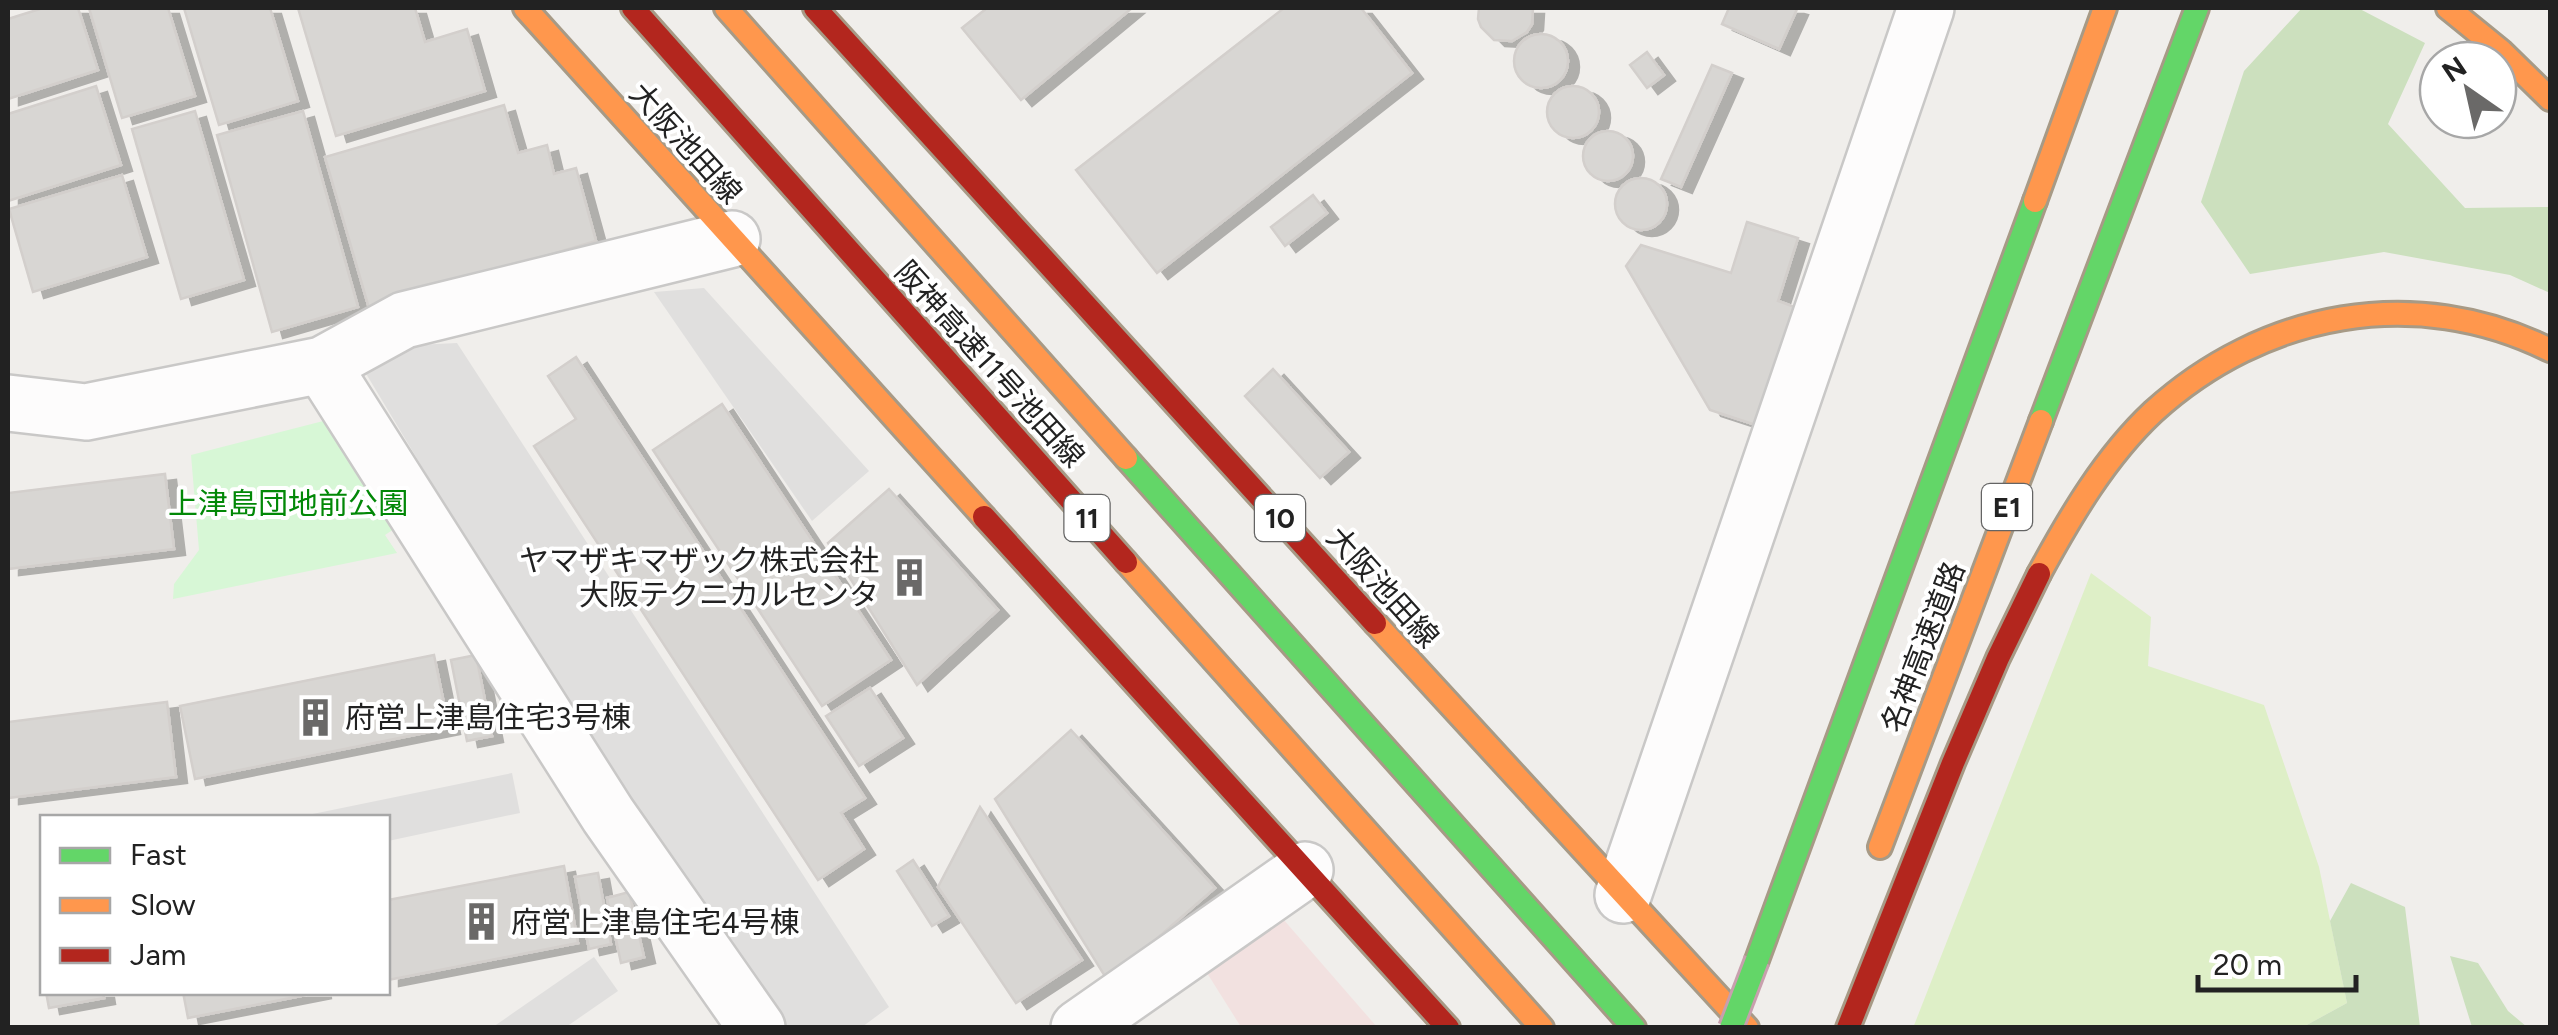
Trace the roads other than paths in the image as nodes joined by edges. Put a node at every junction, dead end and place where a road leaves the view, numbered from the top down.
1 (526, 8) edge
2 (634, 8) edge
3 (726, 8) edge
4 (815, 8) edge
5 (1926, 8) edge
6 (2105, 8) edge
7 (2448, 8) edge
8 (2196, 9) edge
9 (2068, 45) dead end
10 (2550, 99) edge
11 (732, 239) junction
12 (2550, 350) edge
13 (322, 365) junction
14 (8, 403) edge
15 (1913, 531) junction
16 (1305, 870) junction
17 (1870, 874) dead end
18 (1622, 895) junction
19 (1849, 1024) edge
20 (757, 1028) edge
21 (1079, 1028) edge
22 (1448, 1028) edge
23 (1542, 1028) edge
24 (1634, 1028) edge
25 (1731, 1028) edge
26 (1747, 1028) edge

1 - 11 main road, 大阪池田線
2 - 23 main road, 阪神高速11号池田線 / 11
3 - 24 main road, 阪神高速11号池田線 / 11
4 - 18 main road, 大阪池田線 / 10
5 - 18 street
6 - 15 main road, 名神高速道路
7 - 10 main road
8 - 17 main road, 名神高速道路 / E1
9 - 15 main road
11 - 13 street
11 - 16 main road, 大阪池田線
12 - 19 main road
13 - 14 street
13 - 20 street
15 - 25 main road, 名神高速道路, bridge
16 - 21 street
16 - 22 main road, 大阪池田線
18 - 26 main road, 大阪池田線 / 10

